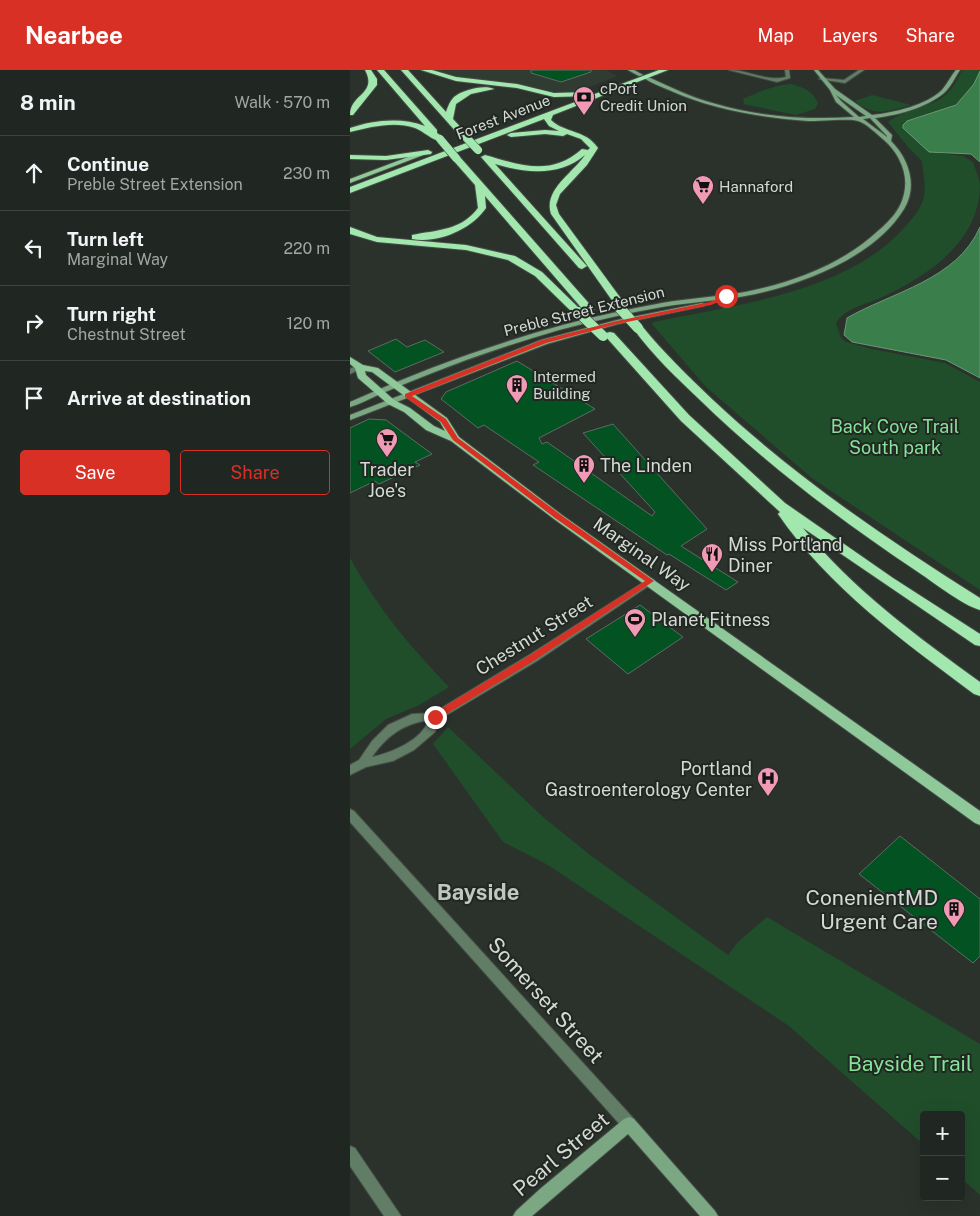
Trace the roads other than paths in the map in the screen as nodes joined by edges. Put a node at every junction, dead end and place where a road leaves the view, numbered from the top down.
1 (368, 70) edge
2 (380, 70) edge
3 (404, 70) edge
4 (424, 70) edge
5 (630, 70) edge
6 (656, 70) edge
7 (665, 70) edge
8 (731, 70) edge
9 (787, 70) edge
10 (816, 70) edge
11 (862, 70) edge
12 (958, 70) edge
13 (644, 76) junction
14 (821, 80) junction
15 (832, 91) junction
16 (589, 94) junction
17 (548, 108) junction
18 (350, 113) edge
19 (536, 113) junction
20 (870, 117) junction
21 (857, 118) junction
22 (449, 119) junction
23 (350, 130) edge
24 (487, 138) junction
25 (440, 139) junction
26 (889, 140) junction
27 (424, 153) junction
28 (481, 154) junction
29 (350, 157) edge
30 (399, 167) junction
31 (350, 179) edge
32 (479, 186) junction
33 (350, 188) edge
34 (353, 226) edge
35 (726, 296) junction
36 (618, 304) junction
37 (583, 311) junction
38 (350, 360) edge
39 (360, 367) junction
40 (350, 372) edge
41 (395, 386) junction
42 (380, 392) junction
43 (408, 395) junction
44 (391, 402) junction
45 (350, 406) edge
46 (350, 418) edge
47 (456, 439) junction
48 (780, 506) junction
49 (650, 581) junction
50 (980, 605) edge
51 (980, 640) edge
52 (980, 690) edge
53 (435, 717) junction
54 (363, 763) junction
55 (350, 771) edge
56 (350, 814) edge
57 (980, 819) edge
58 (629, 1124) junction
59 (350, 1153) edge
60 (393, 1216) edge
61 (521, 1216) edge
62 (710, 1216) edge

1 - 18 highway
2 - 25 highway
3 - 22 highway
4 - 16 highway
5 - 13 main road
6 - 13 highway, Forest Avenue
7 - 13 highway, Forest Avenue
8 - 9 street
10 - 14 main road, Preble Street Extension
11 - 14 street
12 - 20 main road
13 - 16 highway, Forest Avenue
13 - 17 highway, Forest Avenue
13 - 21 main road
14 - 15 main road, Preble Street Extension
15 - 20 main road, Preble Street Extension
15 - 21 main road, Preble Street Extension
16 - 19 highway, Forest Avenue
17 - 19 highway
17 - 22 highway
17 - 24 highway, Forest Avenue
17 - 36 highway
19 - 27 highway, Forest Avenue
20 - 21 main road
20 - 26 main road, Preble Street Extension
21 - 26 main road, Preble Street Extension
22 - 28 highway, bridge
23 - 25 highway
24 - 28 highway
24 - 30 highway, Forest Avenue
25 - 32 highway, bridge
26 - 35 main road, Preble Street Extension
27 - 29 highway
27 - 30 main road, Forest Avenue
28 - 36 highway
30 - 31 main road, Forest Avenue
30 - 33 highway
32 - 34 highway
32 - 37 highway
34 - 37 highway
35 - 41 main road, Preble Street Extension
35 - 43 main road, Preble Street Extension
36 - 50 highway, bridge
37 - 48 highway, bridge
38 - 39 main road, Marginal Way
39 - 40 street
39 - 41 main road, Marginal Way
39 - 42 main road, Marginal Way
41 - 42 main road, Preble Street Extension
41 - 43 main road, Marginal Way
42 - 44 main road, Marginal Way
42 - 45 main road, Preble Street Extension
43 - 44 main road, Preble Street Extension
43 - 47 main road, Marginal Way
44 - 46 main road, Preble Street Extension
44 - 47 main road, Marginal Way
47 - 49 main road, Marginal Way
48 - 51 highway
48 - 52 highway
49 - 53 street, Chestnut Street
49 - 57 main road, Marginal Way
53 - 54 street, Chestnut Street
53 - 54 street, Chestnut Street
54 - 55 street, Chestnut Street
56 - 58 street, Somerset Street
58 - 61 main road, Pearl Street
58 - 62 main road, Somerset Street
59 - 60 street

